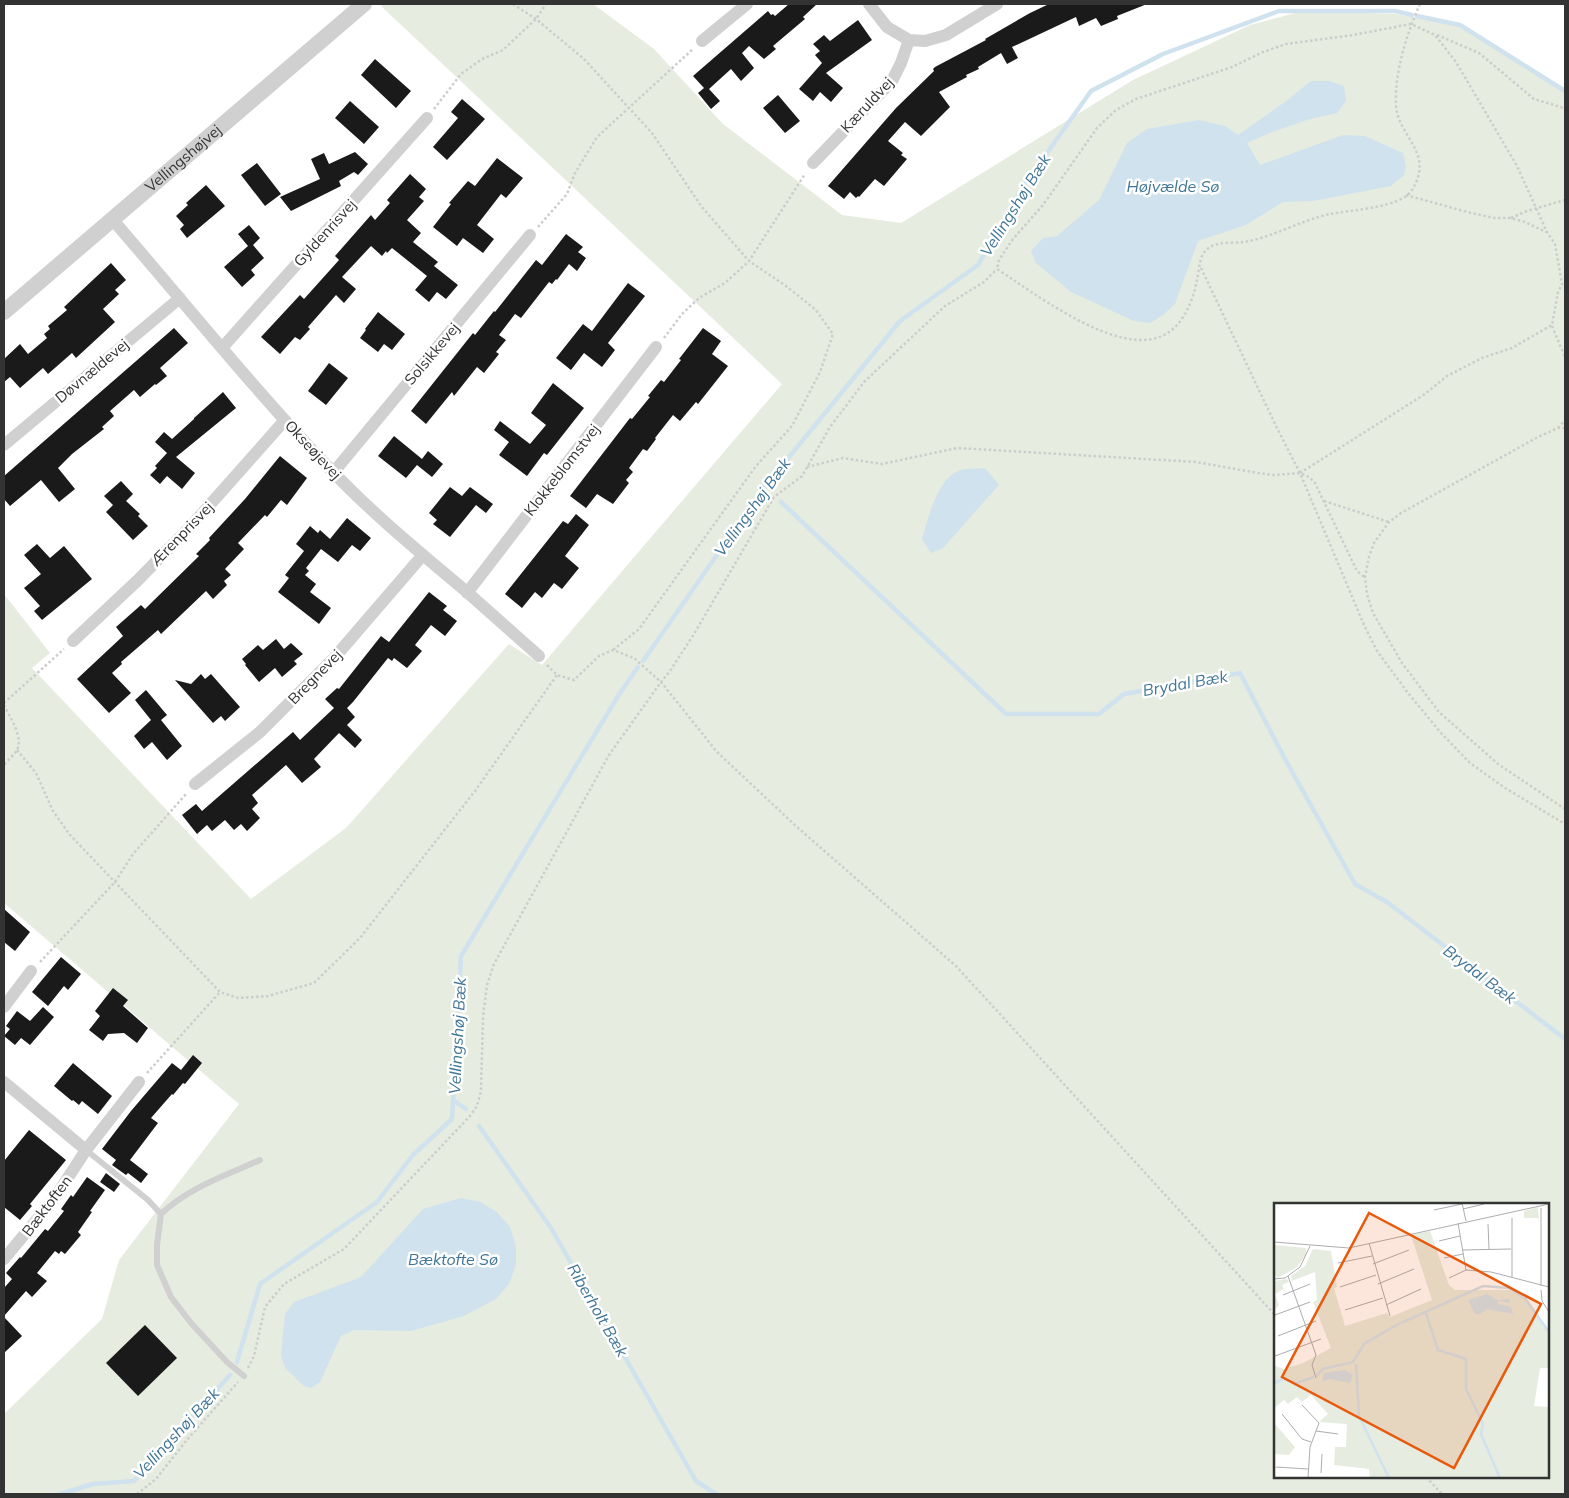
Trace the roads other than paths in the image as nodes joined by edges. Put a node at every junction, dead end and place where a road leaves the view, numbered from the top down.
1 (364, 4) edge
2 (747, 4) edge
3 (869, 4) edge
4 (997, 4) edge
5 (909, 40) junction
6 (702, 41) road end
7 (427, 118) road end
8 (813, 163) road end
9 (112, 219) junction
10 (530, 235) road end
11 (180, 298) junction
12 (4, 312) edge
13 (656, 347) road end
14 (222, 348) junction
15 (285, 420) junction
16 (4, 445) edge
17 (334, 473) junction
18 (422, 556) junction
19 (467, 593) junction
20 (73, 641) road end
21 (539, 656) dead end
22 (195, 784) road end
23 (31, 971) road end
24 (4, 1007) edge
25 (4, 1082) edge
26 (139, 1082) road end
27 (86, 1150) junction
28 (260, 1160) dead end
29 (161, 1214) junction
30 (4, 1259) edge
31 (244, 1376) road end

1 - 9 street, Vellingshøjvej
2 - 6 street
3 - 5 street
4 - 5 street
5 - 8 street, Kæruldvej
7 - 14 street, Gyldenrisvej
9 - 11 street, Okseøjevej
9 - 12 street, Vellingshøjvej
10 - 17 street, Solsikkevej
11 - 14 street, Okseøjevej
11 - 16 street, Døvnældevej
13 - 19 street, Klokkeblomstvej
14 - 15 street, Okseøjevej
15 - 17 street, Okseøjevej
15 - 20 street, Ærenprisvej
17 - 18 street, Okseøjevej
18 - 19 street, Okseøjevej
18 - 22 street, Bregnevej
19 - 21 street, Okseøjevej
23 - 24 street
25 - 27 street
26 - 27 street, Bæktoften
27 - 29 lane
27 - 30 street, Bæktoften
28 - 29 lane
29 - 31 lane

